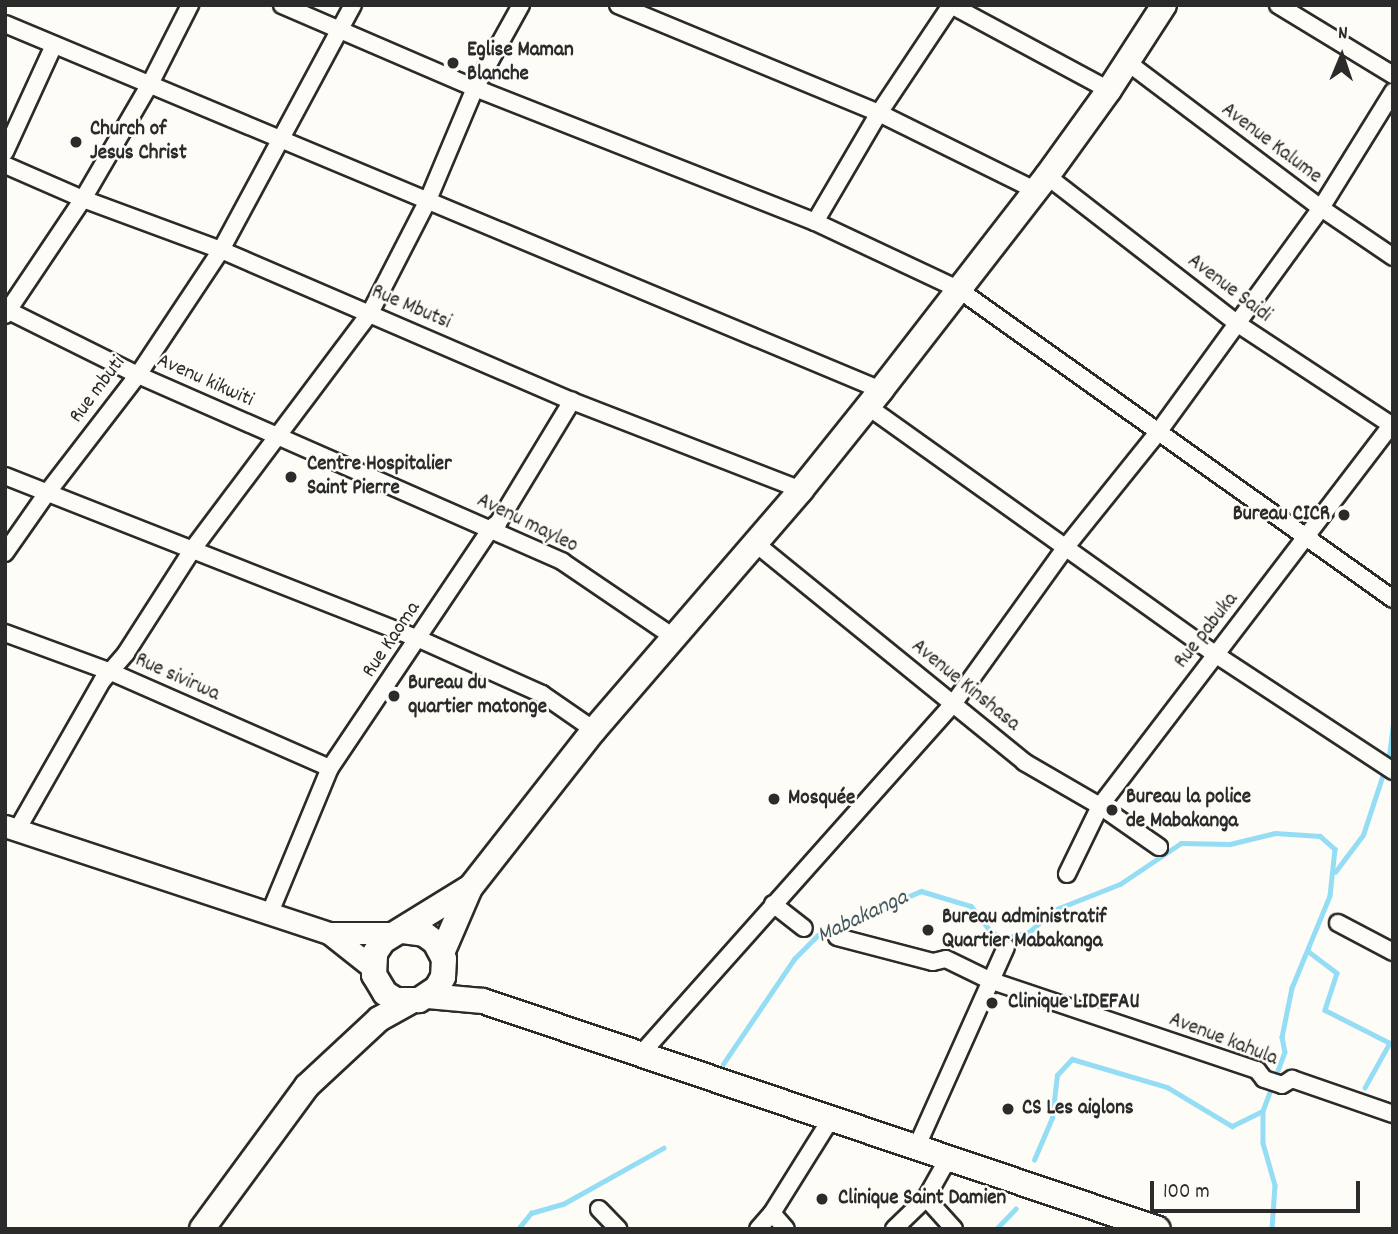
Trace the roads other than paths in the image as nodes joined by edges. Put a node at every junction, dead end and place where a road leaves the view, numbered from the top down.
1 (190, 5) edge
2 (282, 5) edge
3 (353, 5) edge
4 (521, 5) edge
5 (618, 5) edge
6 (951, 5) edge
7 (1164, 5) edge
8 (1278, 5) edge
9 (5, 24) edge
10 (339, 30) junction
11 (54, 45) junction
12 (1127, 62) junction
13 (1393, 75) edge
14 (150, 84) junction
15 (475, 88) junction
16 (1109, 90) junction
17 (1393, 92) edge
18 (878, 113) junction
19 (283, 140) junction
20 (5, 152) edge
21 (5, 165) edge
22 (1041, 183) junction
23 (83, 199) junction
24 (428, 200) junction
25 (1321, 208) junction
26 (815, 222) junction
27 (220, 250) junction
28 (1393, 257) edge
29 (958, 289) junction
30 (6, 311) edge
31 (370, 313) junction
32 (1235, 322) junction
33 (138, 374) junction
34 (874, 398) junction
35 (572, 401) junction
36 (1392, 425) edge
37 (1159, 431) junction
38 (276, 435) junction
39 (5, 476) edge
40 (801, 490) junction
41 (47, 493) junction
42 (491, 528) junction
43 (1308, 537) junction
44 (755, 543) junction
45 (1065, 548) junction
46 (192, 550) junction
47 (5, 553) edge
48 (1393, 599) edge
49 (5, 634) edge
50 (672, 636) junction
51 (419, 639) junction
52 (1215, 654) junction
53 (111, 672) junction
54 (953, 704) junction
55 (594, 730) junction
56 (330, 768) junction
57 (1391, 770) edge
58 (1100, 806) junction
59 (11, 828) edge
60 (1158, 847) dead end
61 (1066, 874) dead end
62 (470, 888) junction
63 (773, 904) junction
64 (269, 915) junction
65 (1338, 923) dead end
66 (804, 929) dead end
67 (399, 932) junction
68 (329, 933) junction
69 (837, 937) dead end
70 (1006, 947) dead end
71 (1393, 952) edge
72 (443, 959) junction
73 (375, 975) junction
74 (989, 980) junction
75 (419, 999) junction
76 (483, 1001) junction
77 (352, 1041) junction
78 (641, 1054) junction
79 (1393, 1114) edge
80 (832, 1117) junction
81 (917, 1146) junction
82 (949, 1157) junction
83 (926, 1198) junction
84 (600, 1209) dead end
85 (772, 1213) junction
86 (202, 1229) edge
87 (618, 1229) edge
88 (758, 1229) edge
89 (786, 1229) edge
90 (894, 1229) edge
91 (954, 1229) edge
92 (1158, 1229) edge

1 - 14 street
2 - 10 street
3 - 10 street, Rue mbuti
4 - 15 street
5 - 18 street, Avenue Saidi
6 - 16 street
6 - 18 street
7 - 12 highway
8 - 13 street
9 - 11 street
10 - 15 street
10 - 19 street, Rue mbuti
11 - 14 street
11 - 20 street
12 - 16 highway
12 - 25 street, Avenue Kalume
14 - 19 street
14 - 23 street
15 - 24 street
15 - 26 street
16 - 22 highway
17 - 25 street
18 - 22 street, Avenue Saidi
18 - 26 street
19 - 24 street
19 - 27 street, Rue mbuti
21 - 23 street, Rue Mbutsi
22 - 29 highway
22 - 32 street, Avenue Saidi
23 - 27 street, Rue Mbutsi
23 - 30 street
24 - 31 street
24 - 34 street
25 - 28 street, Avenue Kalume
25 - 32 street
26 - 29 street
27 - 31 street, Rue Mbutsi
27 - 33 street, Rue mbuti
29 - 34 highway
29 - 37 street
30 - 33 street, Avenu kikwiti
31 - 35 street, Rue Mbutsi
31 - 38 street
32 - 36 street, Avenue Saidi
32 - 37 street
33 - 38 street, Avenu kikwiti
33 - 41 street, Rue mbuti
34 - 40 highway
34 - 45 street
35 - 40 street, Rue Mbutsi
35 - 42 street, Rue Kaoma
36 - 43 street, Rue pabuka
37 - 43 street
37 - 45 street
38 - 42 street, Avenu mayleo
38 - 46 street
39 - 41 street
40 - 44 highway
41 - 46 street
41 - 47 street, Rue mbuti
42 - 50 street, Avenu mayleo
42 - 51 street, Rue Kaoma
43 - 48 street
43 - 52 street, Rue pabuka
44 - 50 highway
44 - 54 street, Avenue Kinshasa
45 - 52 street
45 - 54 street
46 - 51 street
46 - 53 street
49 - 53 street, Rue sivirwa
50 - 55 highway
51 - 55 street
51 - 56 street, Rue Kaoma
52 - 57 street
52 - 58 street, Rue pabuka
53 - 56 street, Rue sivirwa
53 - 59 street
54 - 58 street, Avenue Kinshasa
54 - 63 street
55 - 62 highway
56 - 64 street, Rue Kaoma
58 - 60 street, Avenue Kinshasa
58 - 61 street, Rue pabuka
59 - 64 main road
62 - 67 highway
62 - 72 highway
63 - 66 street
63 - 78 street
64 - 68 main road
65 - 71 street
67 - 68 main road
67 - 72 highway
67 - 73 highway
68 - 73 main road
69 - 74 street, Avenue kahula
70 - 74 street
72 - 75 highway
72 - 76 highway
73 - 75 highway
73 - 77 highway
74 - 79 street, Avenue kahula
74 - 81 street
75 - 76 highway
75 - 77 highway
76 - 78 highway
77 - 86 highway
78 - 80 highway
80 - 81 highway
80 - 85 street
81 - 82 highway
82 - 83 street
82 - 92 highway
83 - 90 street
83 - 91 street
84 - 87 street
85 - 88 street
85 - 89 street

